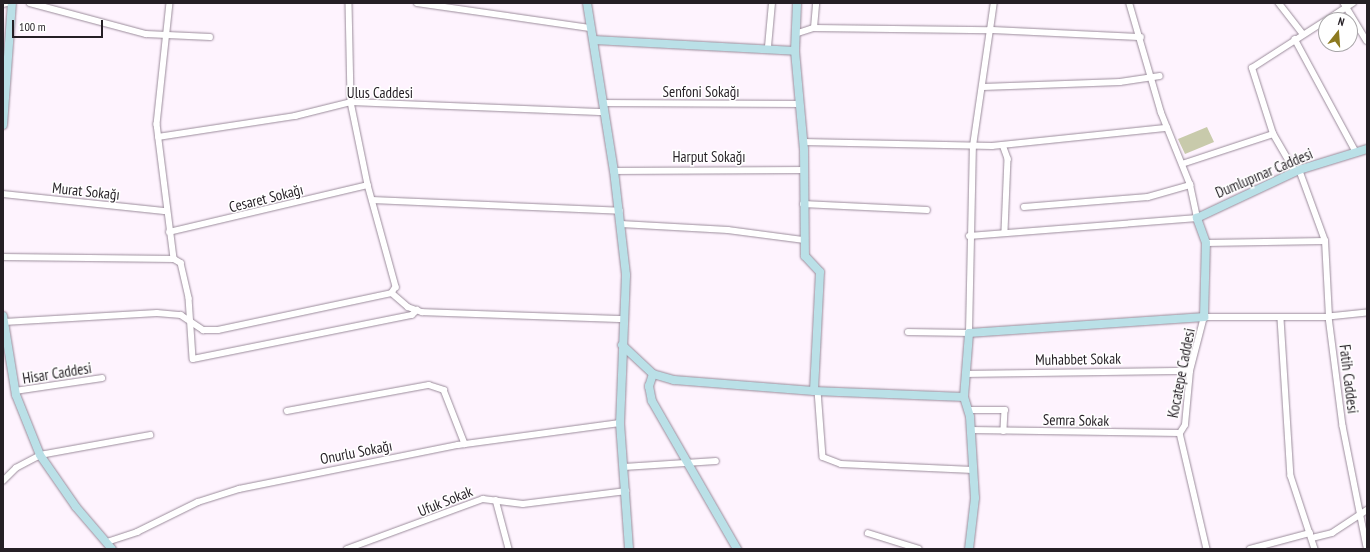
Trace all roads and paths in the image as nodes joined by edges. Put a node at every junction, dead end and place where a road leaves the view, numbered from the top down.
1 (7, 3) edge
2 (12, 3) edge
3 (30, 3) edge
4 (170, 3) edge
5 (349, 3) edge
6 (417, 3) edge
7 (587, 3) edge
8 (772, 3) edge
9 (797, 3) edge
10 (816, 3) edge
11 (994, 3) edge
12 (1129, 3) edge
13 (1279, 3) edge
14 (1352, 3) edge
15 (3, 4) edge
16 (1345, 5) edge
17 (592, 28) junction
18 (814, 28) junction
19 (990, 30) junction
20 (167, 34) junction
21 (795, 34) junction
22 (1303, 34) junction
23 (210, 37) dead end
24 (1141, 37) junction
25 (1295, 39) junction
26 (594, 40) junction
27 (1367, 42) edge
28 (768, 47) junction
29 (795, 51) junction
30 (5, 57) edge
31 (1160, 76) dead end
32 (1151, 80) junction
33 (983, 87) junction
34 (351, 102) junction
35 (603, 103) junction
36 (799, 104) junction
37 (605, 112) junction
38 (3, 125) edge
39 (1167, 128) junction
40 (1273, 134) junction
41 (158, 137) junction
42 (803, 142) junction
43 (1004, 145) junction
44 (973, 146) junction
45 (1367, 149) edge
46 (1356, 152) junction
47 (1182, 164) junction
48 (804, 170) junction
49 (614, 171) junction
50 (1297, 171) junction
51 (368, 185) junction
52 (1190, 185) junction
53 (3, 194) edge
54 (372, 200) junction
55 (803, 204) junction
56 (1024, 207) dead end
57 (927, 210) dead end
58 (166, 211) junction
59 (620, 211) junction
60 (1197, 218) junction
61 (621, 224) junction
62 (169, 232) junction
63 (1005, 232) junction
64 (969, 236) junction
65 (804, 240) junction
66 (1325, 241) junction
67 (1206, 243) junction
68 (3, 257) edge
69 (174, 259) junction
70 (392, 293) junction
71 (417, 310) junction
72 (1367, 313) edge
73 (1204, 317) junction
74 (1329, 317) junction
75 (3, 319) edge
76 (623, 319) junction
77 (1281, 319) junction
78 (190, 323) junction
79 (908, 332) dead end
80 (969, 333) junction
81 (622, 345) junction
82 (1190, 371) junction
83 (653, 374) junction
84 (966, 374) junction
85 (102, 378) dead end
86 (15, 391) junction
87 (816, 391) junction
88 (964, 397) junction
89 (287, 410) dead end
90 (968, 410) junction
91 (620, 423) junction
92 (970, 430) junction
93 (1004, 431) junction
94 (1180, 433) junction
95 (150, 435) dead end
96 (465, 444) junction
97 (40, 455) junction
98 (716, 461) dead end
99 (685, 462) junction
100 (624, 467) junction
101 (974, 470) junction
102 (3, 481) edge
103 (626, 491) junction
104 (496, 500) junction
105 (1367, 510) edge
106 (1361, 514) junction
107 (868, 533) dead end
108 (1311, 535) junction
109 (107, 542) junction
110 (1367, 547) edge
111 (112, 549) edge
112 (347, 549) edge
113 (509, 549) edge
114 (628, 549) edge
115 (737, 549) edge
116 (919, 549) edge
117 (969, 549) edge
118 (1207, 549) edge
119 (1250, 549) edge
120 (1315, 549) edge

1 - 15 street
2 - 30 street
3 - 20 street
4 - 20 street
5 - 34 street
6 - 17 street
7 - 17 street
8 - 28 street
9 - 21 street
10 - 18 street
11 - 19 street
12 - 24 street
13 - 22 street
14 - 16 street
16 - 22 street
16 - 27 street
17 - 26 street
18 - 19 street
18 - 21 street
19 - 24 street
19 - 33 street
20 - 23 street
20 - 41 street
21 - 29 street
22 - 25 street
24 - 32 street
25 - 40 street, Fatih Caddesi
25 - 46 street
26 - 28 street
26 - 35 street
28 - 29 street
29 - 36 street
30 - 38 street
31 - 32 street
32 - 33 street
32 - 39 street
33 - 44 street
34 - 37 street, Ulus Caddesi
34 - 41 street, Ulus Caddesi
34 - 51 street
35 - 36 street, Senfoni Sokağı
35 - 37 street
36 - 42 street
37 - 49 street
39 - 43 street
39 - 47 street
40 - 47 street
40 - 50 street, Fatih Caddesi
41 - 58 street
42 - 44 street
42 - 48 street
43 - 44 street
43 - 63 street
44 - 64 street
45 - 46 street, Dumlupınar Caddesi
46 - 50 street, Dumlupınar Caddesi
47 - 52 street
48 - 49 street, Harput Sokağı
48 - 55 street
49 - 59 street
50 - 60 street, Dumlupınar Caddesi
50 - 66 street, Fatih Caddesi
51 - 54 street
51 - 62 street, Cesaret Sokağı
52 - 56 street
52 - 60 street
53 - 58 street, Murat Sokağı
54 - 59 street
54 - 70 street
55 - 57 street
55 - 65 street
58 - 62 street
59 - 61 street
60 - 63 street
60 - 67 street
61 - 65 street
61 - 76 street
62 - 69 street
63 - 64 street
64 - 80 street
65 - 87 street
66 - 67 street
66 - 74 street, Fatih Caddesi
67 - 73 street
68 - 69 street
69 - 78 street
70 - 71 street
70 - 78 street
71 - 76 street
71 - 78 street
72 - 74 street
73 - 77 street
73 - 80 street
73 - 82 street, Kocatepe Caddesi
74 - 77 street
74 - 106 street, Fatih Caddesi
75 - 78 street
75 - 86 street
76 - 81 street
77 - 108 street
79 - 80 street
80 - 84 street
81 - 83 street
81 - 91 street
82 - 84 street, Muhabbet Sokak
82 - 94 street, Kocatepe Caddesi
83 - 87 street
83 - 99 street
84 - 88 street
85 - 86 street, Hisar Caddesi
86 - 97 street
87 - 88 street
87 - 101 street
88 - 90 street
89 - 96 street
90 - 92 street
90 - 93 street
91 - 96 street, Onurlu Sokağı
91 - 100 street
92 - 93 street, Semra Sokak
92 - 101 street
93 - 94 street, Semra Sokak
94 - 118 street
95 - 97 street
96 - 109 street, Onurlu Sokağı
97 - 102 street
97 - 109 street
98 - 99 street
99 - 100 street
99 - 115 street
100 - 103 street
101 - 117 street
103 - 104 street, Ufuk Sokak
103 - 114 street
104 - 112 street, Ufuk Sokak
104 - 113 street
105 - 106 street
106 - 108 street
106 - 110 street, Fatih Caddesi
107 - 116 street
108 - 119 street
108 - 120 street
109 - 111 street

